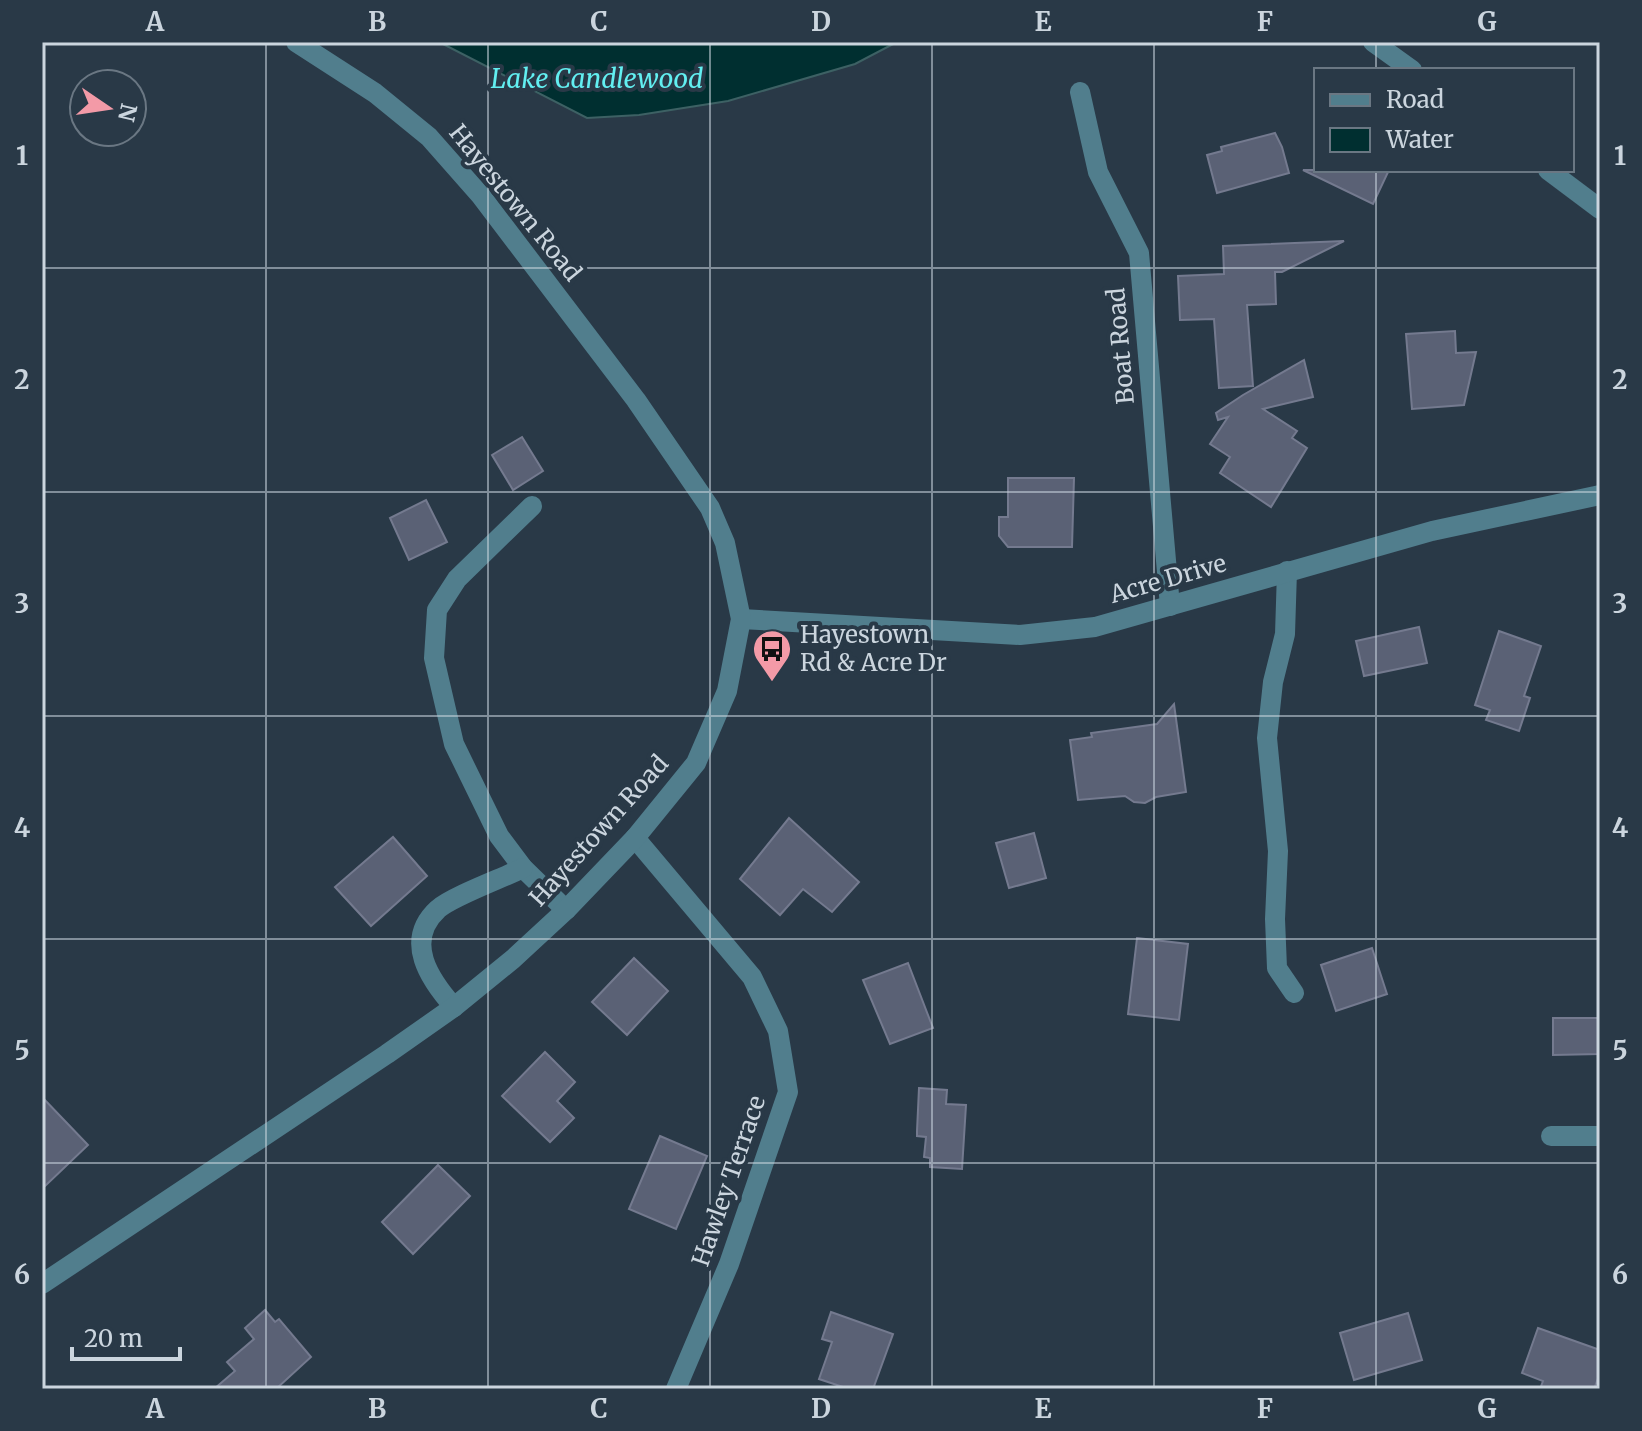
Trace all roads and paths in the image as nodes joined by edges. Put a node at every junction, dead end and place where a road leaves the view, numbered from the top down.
1 (296, 42) edge
2 (1373, 42) edge
3 (1409, 68) edge
4 (1080, 92) dead end
5 (1551, 172) edge
6 (1600, 209) edge
7 (1600, 495) edge
8 (532, 506) dead end
9 (1287, 571) junction
10 (1170, 606) junction
11 (741, 619) junction
12 (635, 838) junction
13 (523, 868) junction
14 (566, 910) junction
15 (1294, 993) dead end
16 (454, 1007) junction
17 (1551, 1136) dead end
18 (1600, 1136) edge
19 (42, 1284) edge
20 (676, 1389) edge

1 - 11 street, Hayestown Road
2 - 3 street
4 - 10 street, Boat Road
5 - 6 street
7 - 9 street, Acre Drive
8 - 13 street
9 - 10 street, Acre Drive
9 - 15 street
10 - 11 street, Acre Drive
11 - 12 street, Hayestown Road
12 - 14 street, Hayestown Road
12 - 20 street, Hawley Terrace
13 - 14 street
13 - 16 street
14 - 16 street, Hayestown Road
16 - 19 street, Hayestown Road
17 - 18 street

